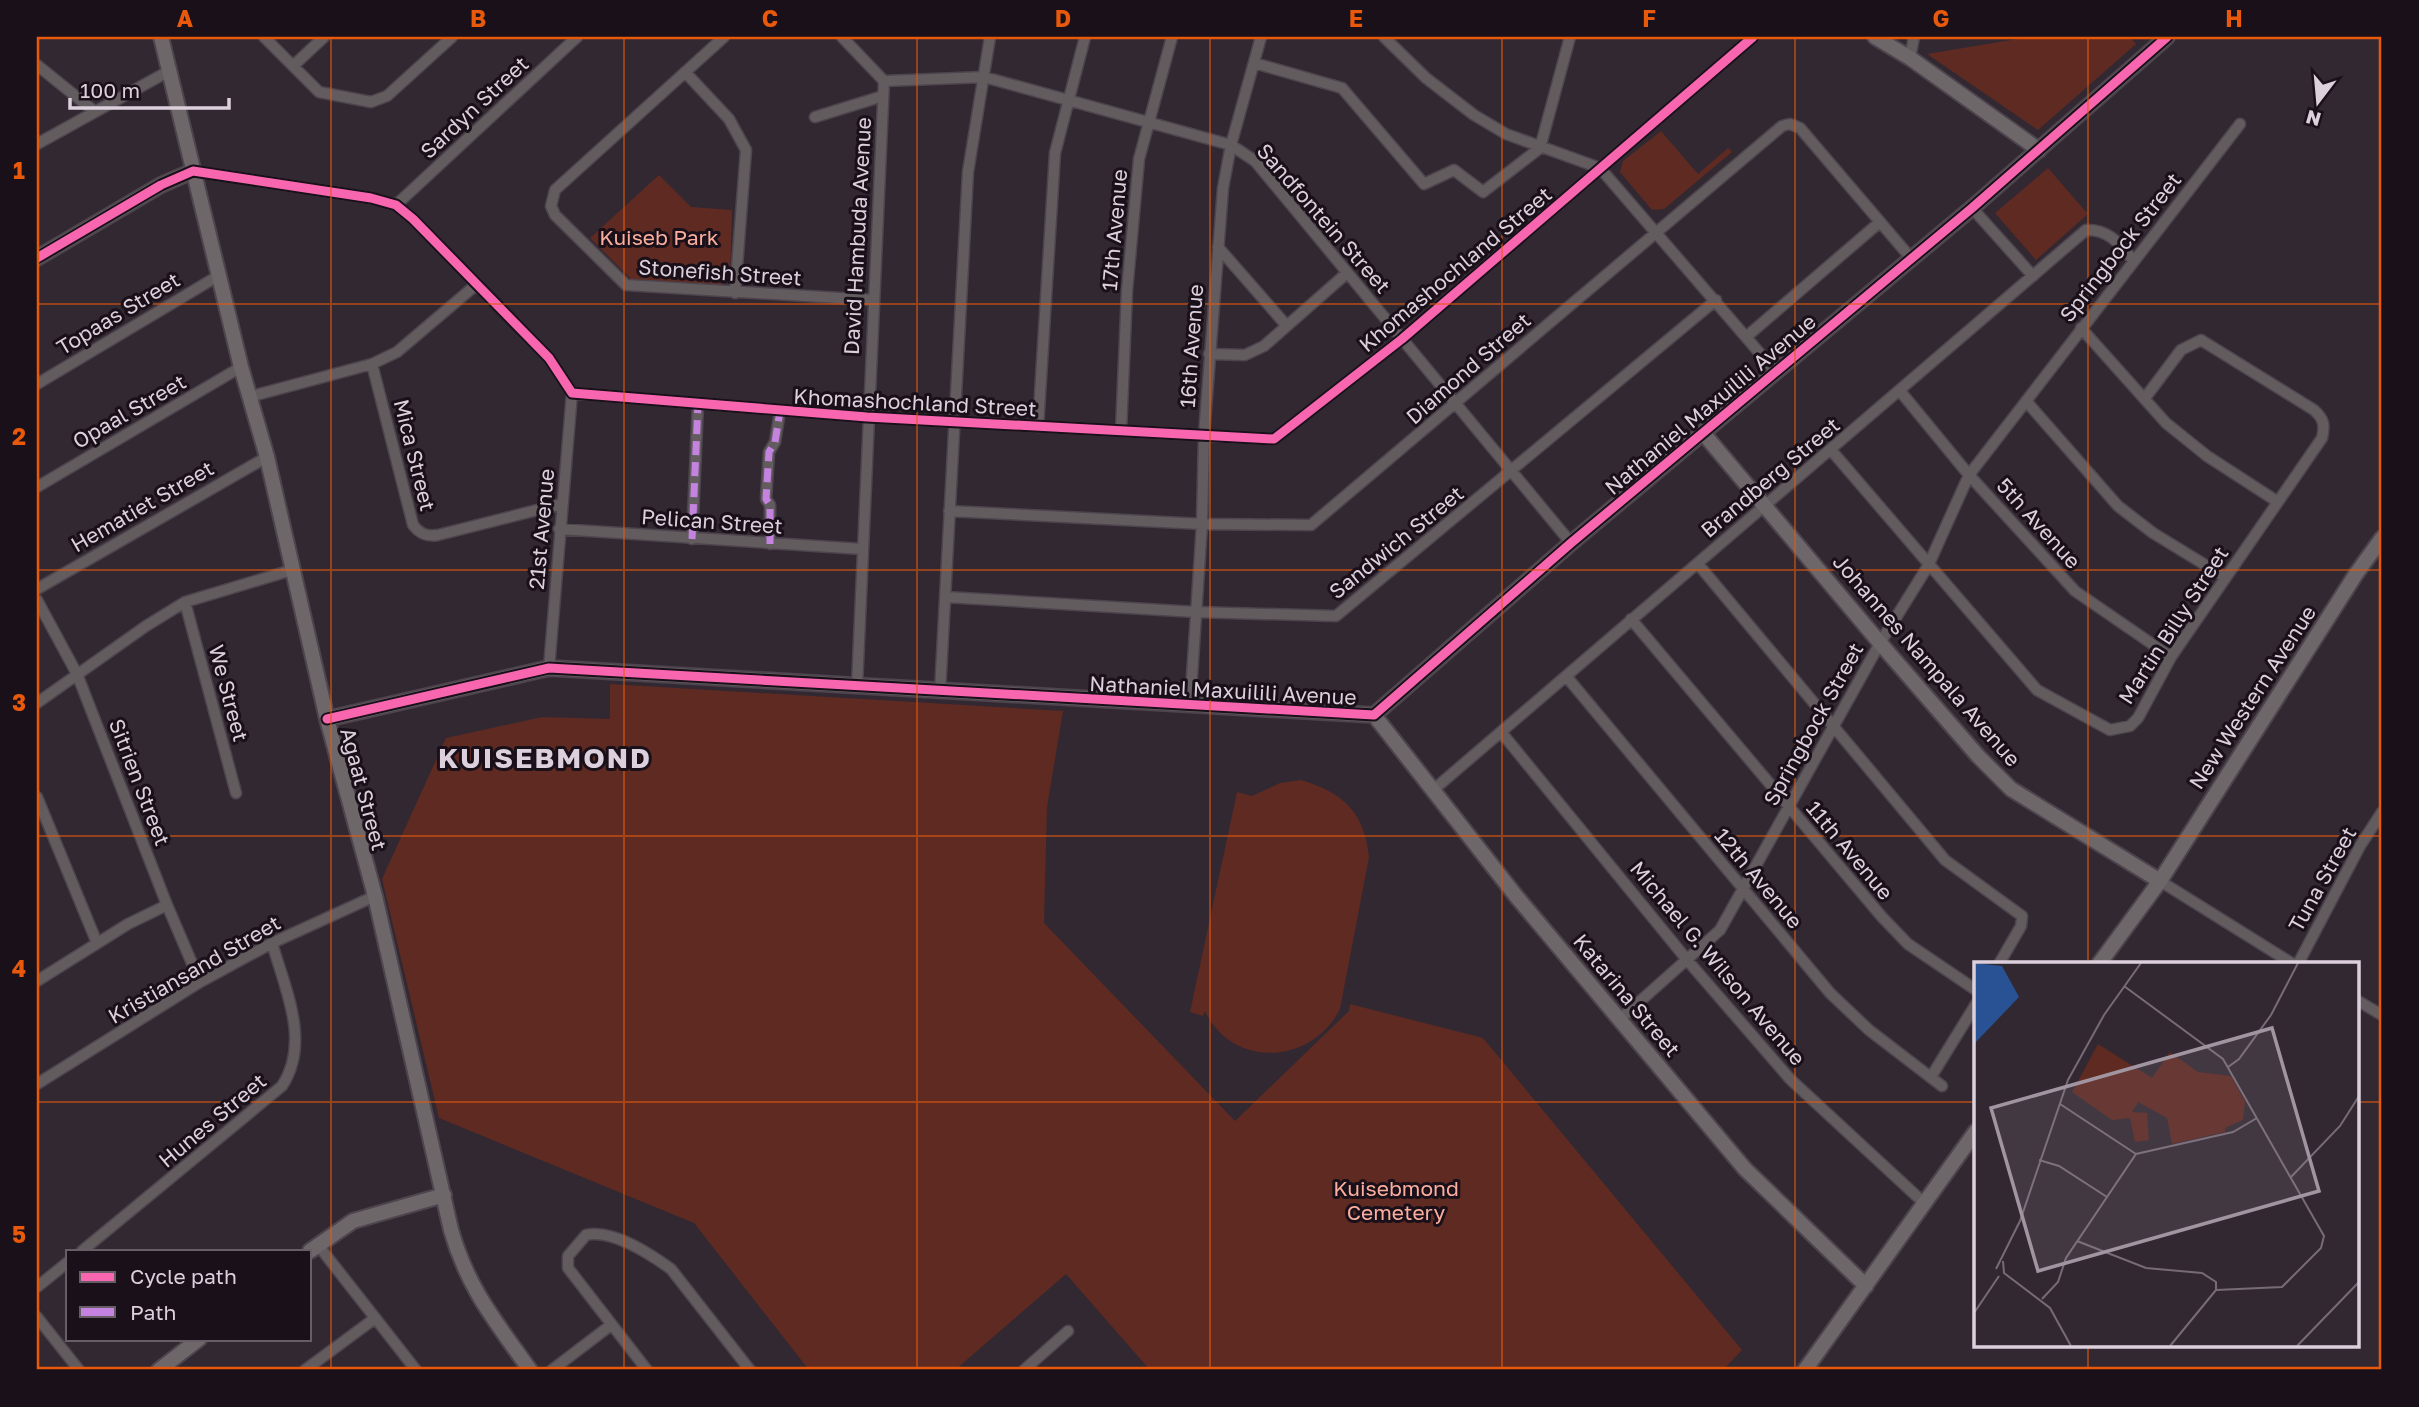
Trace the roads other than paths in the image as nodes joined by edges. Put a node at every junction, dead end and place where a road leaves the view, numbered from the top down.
1 (161, 37) edge
2 (264, 37) edge
3 (324, 37) edge
4 (452, 37) edge
5 (578, 37) edge
6 (724, 37) edge
7 (842, 37) edge
8 (990, 37) edge
9 (1085, 37) edge
10 (1172, 37) edge
11 (1261, 37) edge
12 (1384, 37) edge
13 (1570, 37) edge
14 (1754, 37) edge
15 (1875, 37) edge
16 (1914, 37) edge
17 (2167, 37) edge
18 (1910, 58) junction
19 (1254, 63) junction
20 (37, 65) edge
21 (293, 66) junction
22 (169, 71) junction
23 (685, 72) junction
24 (984, 77) junction
25 (884, 81) junction
26 (883, 96) junction
27 (1067, 98) junction
28 (94, 111) junction
29 (815, 117) dead end
30 (1147, 121) junction
31 (2240, 124) dead end
32 (37, 144) edge
33 (1231, 145) junction
34 (1540, 148) junction
35 (2039, 149) junction
36 (1600, 169) junction
37 (192, 171) junction
38 (396, 205) junction
39 (1972, 208) junction
40 (1880, 222) junction
41 (1657, 233) junction
42 (1218, 247) junction
43 (1910, 257) junction
44 (37, 258) edge
45 (2133, 260) junction
46 (1347, 273) junction
47 (218, 276) junction
48 (2033, 276) junction
49 (477, 284) junction
50 (735, 293) junction
51 (873, 300) junction
52 (1716, 300) junction
53 (1286, 325) junction
54 (2081, 328) junction
55 (1746, 337) junction
56 (1402, 339) junction
57 (1209, 354) junction
58 (372, 365) junction
59 (242, 367) junction
60 (1776, 372) junction
61 (37, 384) edge
62 (1900, 391) junction
63 (572, 393) junction
64 (252, 396) junction
65 (2145, 397) junction
66 (2026, 401) junction
67 (698, 404) junction
68 (1456, 404) junction
69 (780, 411) junction
70 (867, 417) junction
71 (953, 422) junction
72 (1038, 426) junction
73 (1121, 431) junction
74 (1704, 434) junction
75 (1204, 435) junction
76 (1831, 450) junction
77 (267, 457) junction
78 (1513, 472) junction
79 (1969, 475) junction
80 (37, 487) edge
81 (2278, 502) junction
82 (561, 504) junction
83 (1765, 506) junction
84 (950, 511) junction
85 (1202, 524) junction
86 (559, 529) junction
87 (2382, 538) edge
88 (692, 539) junction
89 (1572, 543) junction
90 (771, 544) junction
91 (862, 549) junction
92 (1698, 564) junction
93 (1928, 566) junction
94 (292, 570) junction
95 (2225, 577) junction
96 (37, 589) edge
97 (945, 597) junction
98 (37, 600) edge
99 (185, 602) junction
100 (1196, 612) junction
101 (1631, 620) junction
102 (1880, 643) junction
103 (2171, 657) junction
104 (549, 668) junction
105 (76, 674) junction
106 (1566, 676) junction
107 (857, 686) junction
108 (940, 692) junction
109 (37, 703) edge
110 (1190, 706) junction
111 (1374, 715) junction
112 (327, 719) junction
113 (1834, 723) junction
114 (1501, 732) junction
115 (1432, 791) junction
116 (236, 793) dead end
117 (37, 797) edge
118 (1790, 807) junction
119 (2382, 812) edge
120 (2160, 881) junction
121 (1744, 889) junction
122 (375, 896) junction
123 (167, 905) junction
124 (97, 943) junction
125 (272, 943) junction
126 (1688, 961) junction
127 (2001, 962) edge
128 (2100, 962) edge
129 (2292, 962) edge
130 (2296, 962) edge
131 (37, 981) edge
132 (200, 982) junction
133 (1974, 989) edge
134 (2360, 1002) edge
135 (1974, 1007) edge
136 (2382, 1015) edge
137 (1620, 1019) junction
138 (1931, 1077) junction
139 (37, 1084) edge
140 (1942, 1086) dead end
141 (1974, 1134) edge
142 (444, 1195) junction
143 (1923, 1202) junction
144 (314, 1248) edge
145 (83, 1250) edge
146 (66, 1264) edge
147 (1866, 1286) junction
148 (37, 1287) edge
149 (37, 1317) edge
150 (374, 1319) junction
151 (611, 1325) junction
152 (1068, 1331) dead end
153 (197, 1340) edge
154 (79, 1370) edge
155 (159, 1370) edge
156 (305, 1370) edge
157 (416, 1370) edge
158 (530, 1370) edge
159 (552, 1370) edge
160 (647, 1370) edge
161 (750, 1370) edge
162 (1024, 1370) edge
163 (1805, 1370) edge

1 - 22 street, Agaat Street
2 - 21 street
3 - 21 street
4 - 21 street
5 - 38 street, Sardyn Street
6 - 23 street, Stonefish Street
7 - 25 street
8 - 24 street
9 - 27 street
10 - 30 street, 17th Avenue
11 - 19 street, 16th Avenue
12 - 34 street
13 - 34 street
14 - 36 street, Khomashochland Street
15 - 18 street
16 - 18 street
17 - 35 street, Nathaniel Maxuilili Avenue
18 - 35 street
19 - 33 street, 16th Avenue
19 - 34 street
20 - 28 street
22 - 28 street
22 - 37 street, Agaat Street
23 - 50 street
23 - 50 street, Stonefish Street
24 - 25 street, Sandfontein Street
24 - 27 street, Sandfontein Street
24 - 71 street
25 - 26 street, David Hambuda Avenue
26 - 29 street
26 - 51 street, David Hambuda Avenue
27 - 30 street, Sandfontein Street
27 - 72 street
28 - 32 street
30 - 33 street, Sandfontein Street
30 - 73 street, 17th Avenue
31 - 45 street, Springbock Street
33 - 42 street, 16th Avenue
33 - 46 street, Sandfontein Street
34 - 36 street
35 - 39 street, Nathaniel Maxuilili Avenue
36 - 41 street
36 - 56 street, Khomashochland Street
37 - 38 street
37 - 44 street
37 - 47 street, Agaat Street
38 - 49 street
39 - 43 street, Nathaniel Maxuilili Avenue
39 - 48 street
40 - 41 street, Diamond Street
40 - 43 street, Diamond Street
40 - 55 street
41 - 52 street
41 - 68 street, Diamond Street
42 - 53 street
42 - 57 street, 16th Avenue
43 - 60 street, Nathaniel Maxuilili Avenue
45 - 48 street, Brandberg Street
45 - 54 street, Springbock Street
46 - 53 street
46 - 56 street, Sandfontein Street
47 - 59 street, Agaat Street
47 - 61 street, Topaas Street
48 - 62 street, Brandberg Street
49 - 58 street
49 - 63 street
50 - 51 street, Stonefish Street
51 - 70 street, David Hambuda Avenue
52 - 55 street
52 - 78 street, Sandwich Street
53 - 57 street
54 - 65 street
54 - 66 street, Springbock Street
55 - 60 street
56 - 68 street, Sandfontein Street
56 - 75 street, Khomashochland Street
57 - 75 street, 16th Avenue
58 - 64 street
58 - 82 street, Mica Street
59 - 64 street, Agaat Street
59 - 80 street, Opaal Street
60 - 74 street, Nathaniel Maxuilili Avenue
62 - 76 street, Brandberg Street
62 - 79 street, 5th Avenue
63 - 67 street, Khomashochland Street
63 - 82 street, 21st Avenue
64 - 77 street, Agaat Street
65 - 81 street
65 - 81 street, Martin Billy Street
66 - 79 street, Springbock Street
66 - 95 street
67 - 69 street, Khomashochland Street
67 - 88 street
68 - 78 street, Sandfontein Street
68 - 85 street, Diamond Street
69 - 70 street, Khomashochland Street
69 - 90 street
70 - 71 street, Khomashochland Street
70 - 91 street, David Hambuda Avenue
71 - 72 street, Khomashochland Street
71 - 84 street
72 - 73 street, Khomashochland Street
73 - 75 street, Khomashochland Street
74 - 83 street, Johannes Nampala Avenue
74 - 89 street, Nathaniel Maxuilili Avenue
75 - 85 street, 16th Avenue
76 - 83 street, Brandberg Street
76 - 93 street, Martin Billy Street
77 - 94 street, Agaat Street
77 - 96 street, Hematiet Street
78 - 89 street, Sandfontein Street
78 - 100 street, Sandwich Street
79 - 93 street, Springbock Street
79 - 103 street, 5th Avenue
81 - 95 street, Martin Billy Street
82 - 86 street, 21st Avenue
83 - 92 street, Brandberg Street
83 - 102 street, Johannes Nampala Avenue
84 - 85 street, Diamond Street
84 - 97 street
85 - 100 street, 16th Avenue
86 - 88 street, Pelican Street
86 - 104 street, 21st Avenue
87 - 120 street, New Western Avenue
88 - 90 street, Pelican Street
89 - 111 street, Nathaniel Maxuilili Avenue
90 - 91 street, Pelican Street
91 - 107 street, David Hambuda Avenue
92 - 101 street, Brandberg Street
92 - 113 street
93 - 102 street, Springbock Street
93 - 103 street, Martin Billy Street
94 - 99 street
94 - 112 street, Agaat Street
95 - 103 street, Martin Billy Street
97 - 100 street, Sandwich Street
97 - 108 street
98 - 105 street, Sitrien Street
99 - 105 street
99 - 116 street, We Street
100 - 110 street, 16th Avenue
101 - 106 street, Brandberg Street
101 - 118 street, 11th Avenue
102 - 113 street, Springbock Street
102 - 120 street, Johannes Nampala Avenue
104 - 107 street, Nathaniel Maxuilili Avenue
104 - 112 street, Nathaniel Maxuilili Avenue
105 - 109 street
105 - 123 street, Sitrien Street
106 - 114 street, Brandberg Street
106 - 121 street, 12th Avenue
107 - 108 street, Nathaniel Maxuilili Avenue
108 - 110 street, Nathaniel Maxuilili Avenue
110 - 111 street, Nathaniel Maxuilili Avenue
111 - 115 street, Katarina Street
112 - 122 street, Agaat Street
113 - 118 street, Springbock Street
113 - 127 street
114 - 115 street, Brandberg Street
114 - 126 street, Michael G. Wilson Avenue
115 - 137 street, Katarina Street
117 - 124 street
118 - 121 street, Springbock Street
118 - 133 street, 11th Avenue
119 - 130 street, Tuna Street
120 - 128 street, New Western Avenue
120 - 129 street, Johannes Nampala Avenue
121 - 126 street, Springbock Street
121 - 138 street, 12th Avenue
122 - 125 street, Kristiansand Street
122 - 142 street, Agaat Street
123 - 124 street
123 - 132 street, Sitrien Street
124 - 131 street
125 - 132 street, Kristiansand Street
125 - 145 street, Hunes Street
126 - 137 street, Springbock Street
126 - 143 street, Michael G. Wilson Avenue
132 - 139 street, Kristiansand Street
134 - 136 street
135 - 138 street
137 - 147 street, Katarina Street
138 - 140 street, 12th Avenue
141 - 143 street
142 - 144 street
142 - 158 street, Agaat Street
143 - 147 street
144 - 150 street
146 - 148 street
147 - 163 street
149 - 154 street
150 - 156 street
150 - 157 street
151 - 159 street
151 - 160 street
151 - 161 street
152 - 162 street
153 - 155 street

